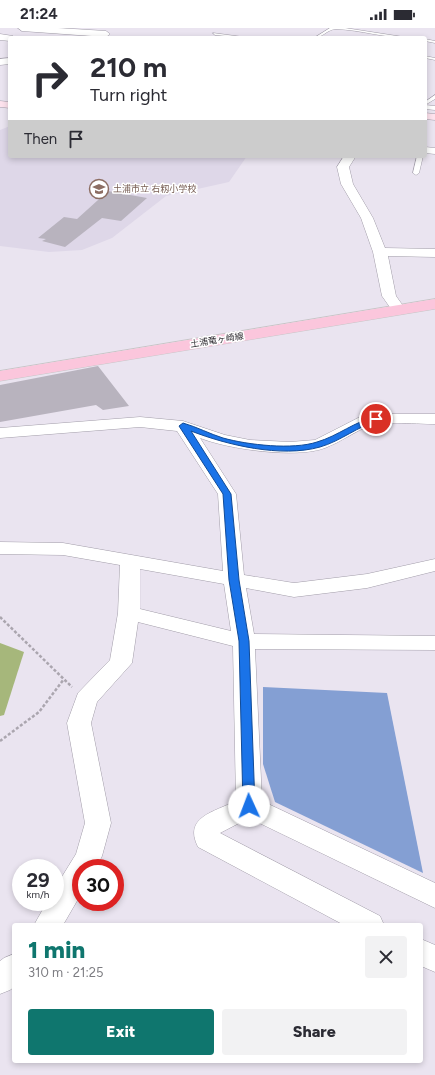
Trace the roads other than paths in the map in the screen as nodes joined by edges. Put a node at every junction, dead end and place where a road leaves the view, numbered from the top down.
1 (7, 28) edge
2 (22, 28) edge
3 (333, 28) edge
4 (336, 28) edge
5 (0, 31) edge
6 (108, 31) edge
7 (214, 34) dead end
8 (98, 36) edge
9 (228, 36) edge
10 (319, 36) edge
11 (394, 36) edge
12 (435, 97) edge
13 (427, 104) edge
14 (349, 158) edge
15 (420, 158) edge
16 (416, 173) dead end
17 (380, 252) junction
18 (435, 253) edge
19 (435, 296) edge
20 (435, 304) edge
21 (396, 306) junction
22 (0, 367) edge
23 (0, 376) edge
24 (435, 419) edge
25 (183, 426) junction
26 (0, 433) edge
27 (0, 548) edge
28 (130, 561) junction
29 (435, 565) edge
30 (234, 580) junction
31 (129, 613) junction
32 (244, 641) junction
33 (434, 646) edge
34 (249, 806) junction
35 (87, 859) edge
36 (72, 884) edge
37 (435, 896) edge
38 (49, 923) edge
39 (366, 923) edge
40 (423, 953) edge
41 (435, 959) edge
42 (12, 969) edge
43 (0, 981) edge

1 - 5 street
2 - 6 street
3 - 10 lane
4 - 11 lane
6 - 8 street
7 - 9 lane
12 - 13 lane
14 - 17 street
15 - 16 lane
17 - 18 street
17 - 21 street
19 - 21 main road, 土浦竜ヶ崎線
20 - 21 main road, 土浦竜ヶ崎線
21 - 22 main road, 土浦竜ヶ崎線
21 - 23 main road, 土浦竜ヶ崎線
24 - 25 street
25 - 26 street
25 - 30 street
27 - 28 street
28 - 30 street
28 - 31 street
29 - 30 street
30 - 32 street
31 - 32 street
31 - 35 street
32 - 33 street
32 - 34 street
34 - 37 street
34 - 39 street
36 - 38 street
40 - 41 street
42 - 43 street

